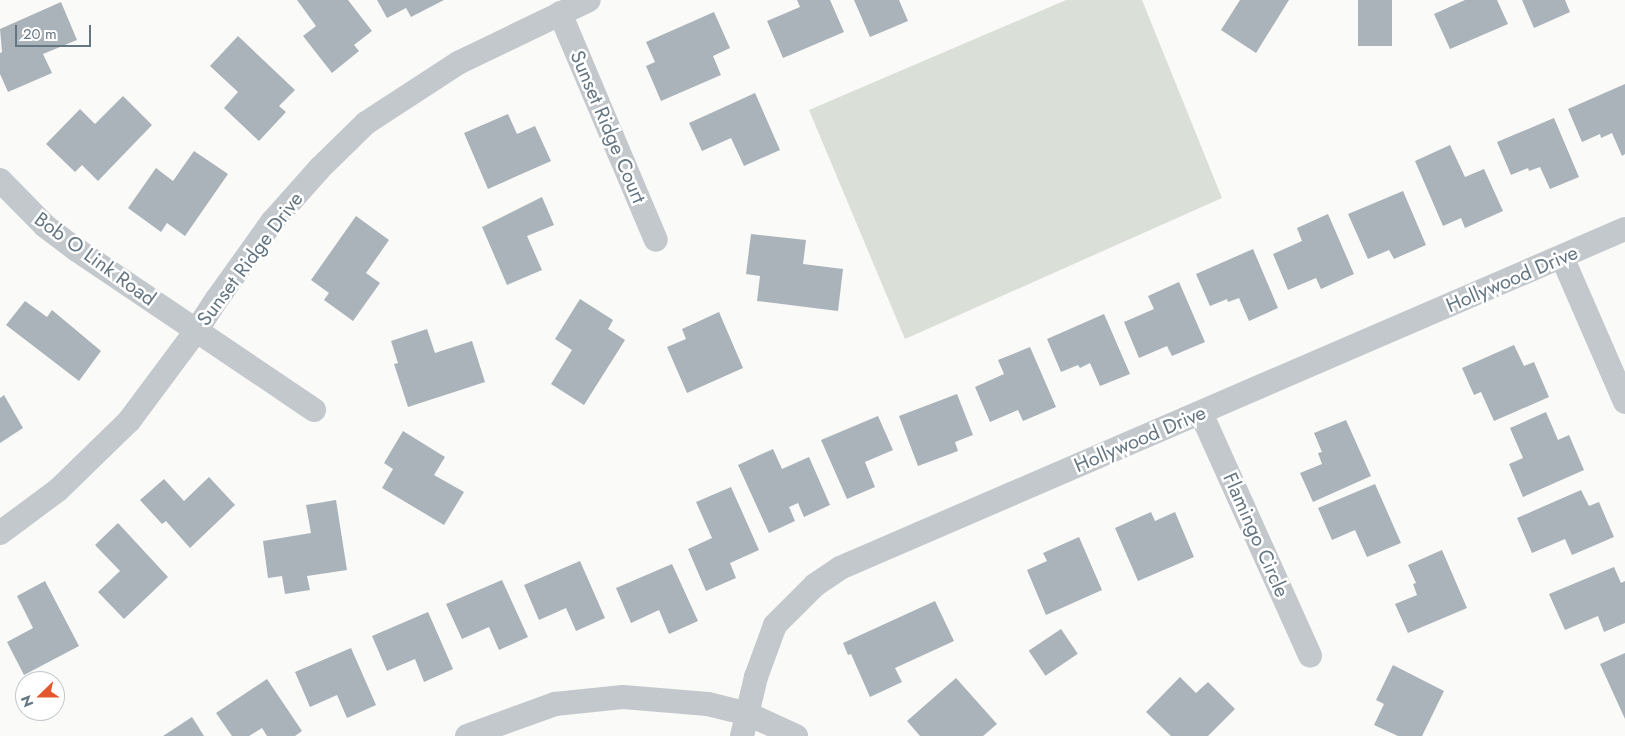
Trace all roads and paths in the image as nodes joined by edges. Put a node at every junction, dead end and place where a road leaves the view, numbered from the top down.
1 (589, 0) edge
2 (560, 13) junction
3 (0, 180) edge
4 (1625, 229) edge
5 (656, 240) dead end
6 (1562, 257) junction
7 (196, 331) junction
8 (1625, 402) edge
9 (314, 410) dead end
10 (1201, 413) junction
11 (0, 532) edge
12 (1310, 656) dead end
13 (745, 725) edge
14 (467, 736) edge
15 (796, 736) edge

1 - 2 street, Sunset Ridge Drive
2 - 5 street, Sunset Ridge Court
2 - 7 street, Sunset Ridge Drive
3 - 7 street, Bob O Link Road
4 - 6 street, Hollywood Drive
6 - 8 street
6 - 10 street, Hollywood Drive
7 - 9 street, Bob O Link Road
7 - 11 street, Sunset Ridge Drive
10 - 12 street, Flamingo Circle
10 - 13 street, Hollywood Drive
13 - 14 street
13 - 15 street

